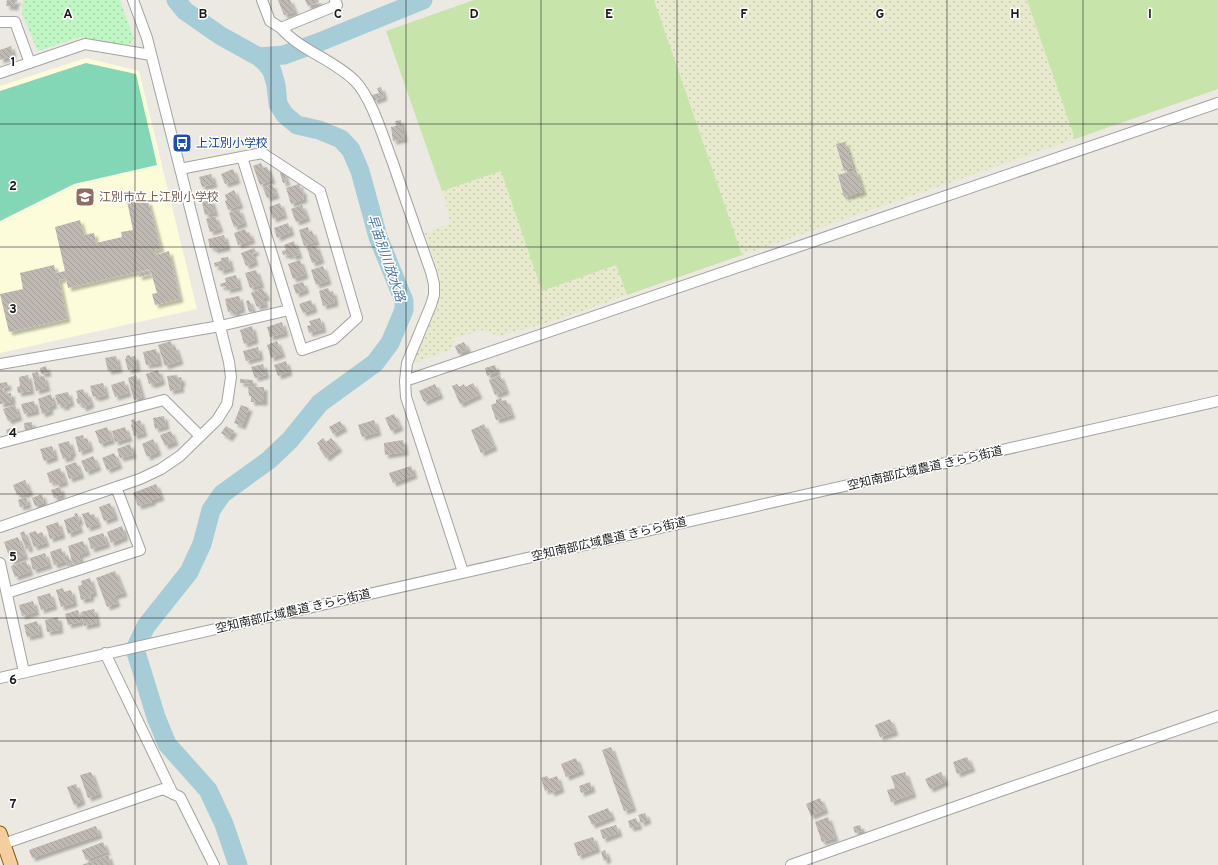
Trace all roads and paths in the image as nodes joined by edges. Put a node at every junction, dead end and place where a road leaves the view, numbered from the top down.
1 (133, 0) edge
2 (262, 0) edge
3 (335, 0) edge
4 (0, 22) edge
5 (281, 28) junction
6 (151, 55) junction
7 (30, 62) junction
8 (0, 73) edge
9 (1218, 103) edge
10 (242, 157) junction
11 (180, 169) junction
12 (289, 310) junction
13 (220, 326) junction
14 (0, 364) edge
15 (405, 382) junction
16 (1218, 401) edge
17 (200, 436) junction
18 (0, 443) edge
19 (116, 487) junction
20 (0, 527) edge
21 (0, 563) edge
22 (463, 572) junction
23 (7, 593) junction
24 (105, 653) junction
25 (24, 672) junction
26 (0, 678) edge
27 (1218, 716) edge
28 (173, 794) junction
29 (1, 840) edge
30 (11, 865) edge
31 (214, 865) edge
32 (791, 865) edge

1 - 6 street
2 - 5 street
3 - 5 street
4 - 7 street
5 - 15 street
6 - 7 street
6 - 11 street
7 - 8 street
9 - 15 street
10 - 11 street
10 - 12 street
10 - 12 street
11 - 13 street
12 - 13 street
13 - 14 street
13 - 17 street
15 - 22 street
16 - 22 street, 空知南部広域農道 きらら街道
17 - 18 street
17 - 19 street
19 - 20 street
19 - 23 street
21 - 23 street
22 - 24 street, 空知南部広域農道 きらら街道
23 - 25 street
24 - 25 street, 空知南部広域農道 きらら街道
24 - 28 street
25 - 26 street, 空知南部広域農道 きらら街道
27 - 32 street
28 - 29 street
28 - 31 street
29 - 30 main road

